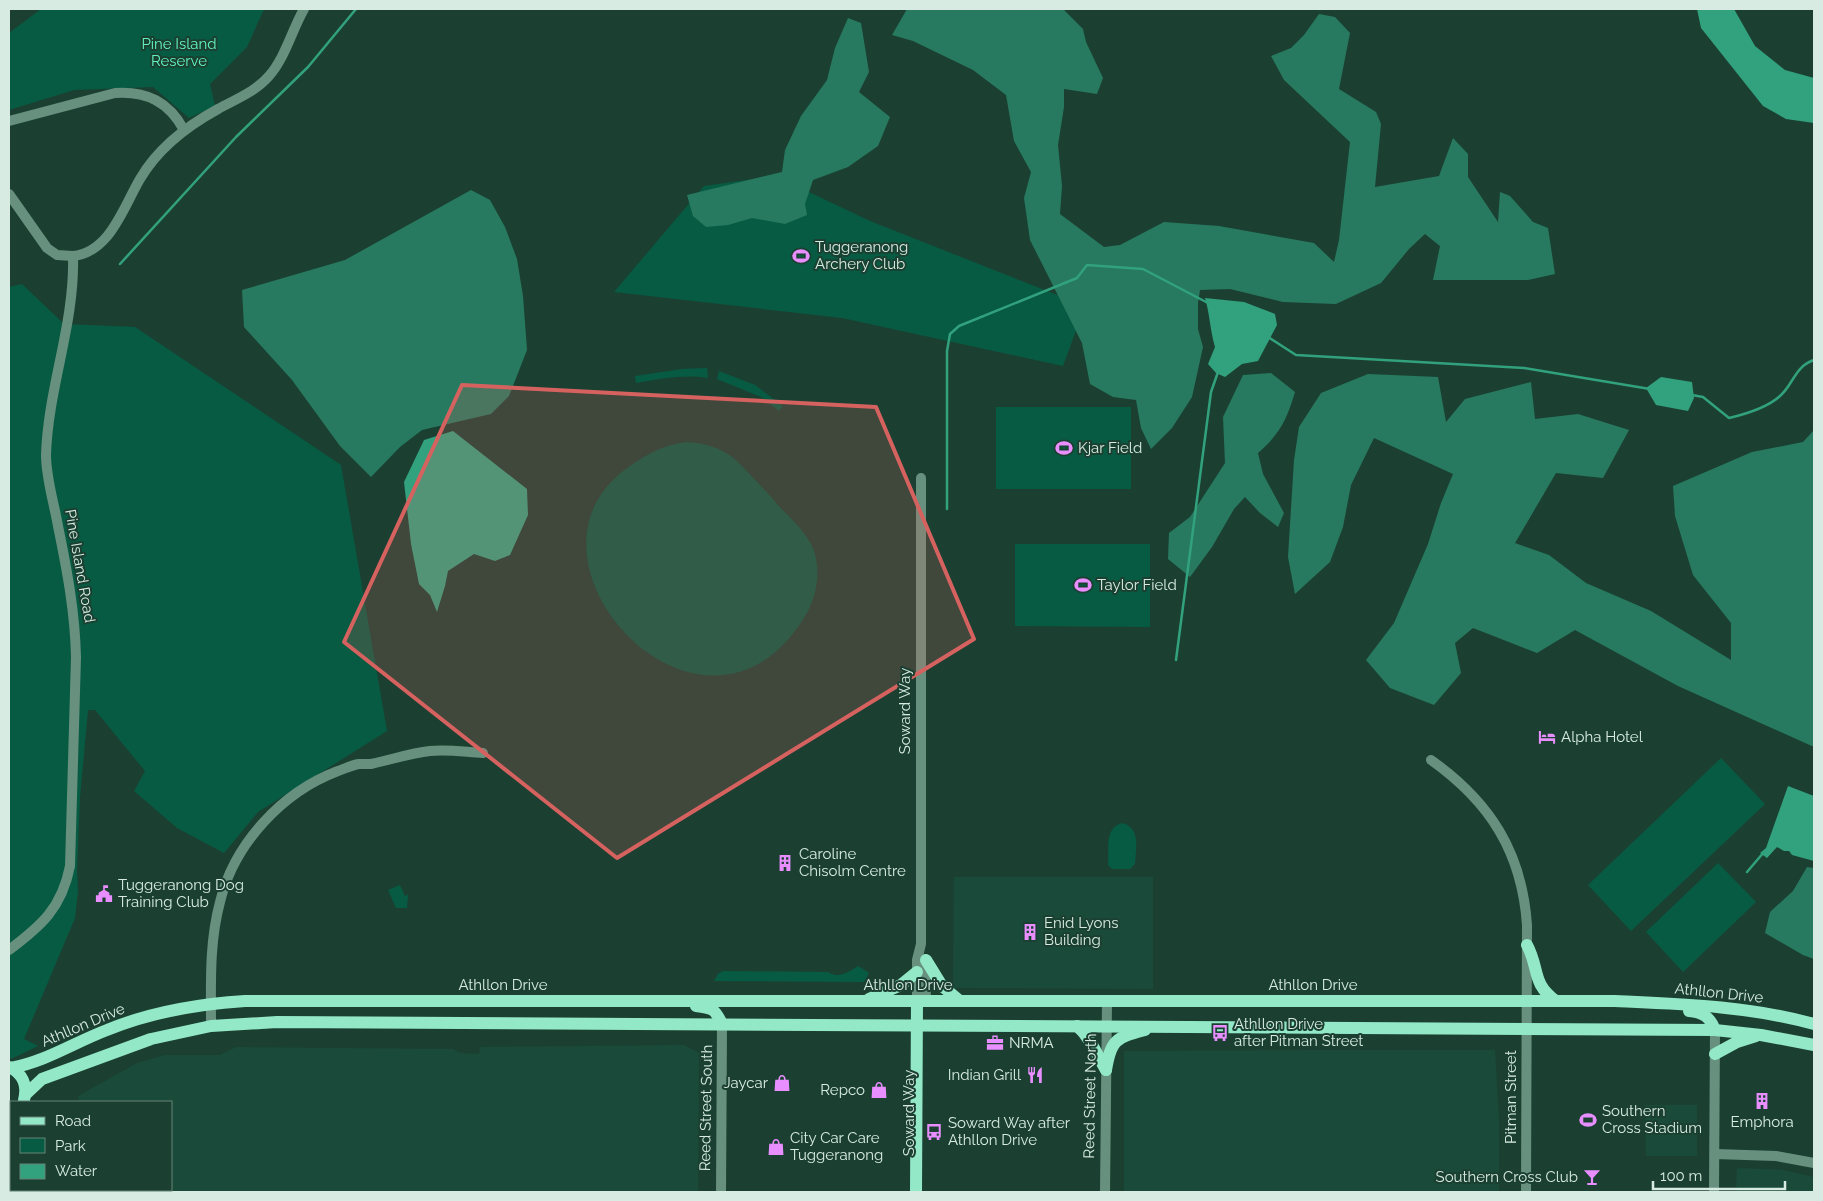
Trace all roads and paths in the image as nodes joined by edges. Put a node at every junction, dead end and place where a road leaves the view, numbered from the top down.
1 (304, 9) edge
2 (9, 121) edge
3 (184, 130) junction
4 (10, 200) edge
5 (73, 256) junction
6 (921, 478) dead end
7 (483, 753) dead end
8 (1431, 760) dead end
9 (921, 944) junction
10 (1526, 945) junction
11 (9, 950) edge
12 (926, 960) junction
13 (917, 972) junction
14 (661, 1001) junction
15 (758, 1001) junction
16 (865, 1001) junction
17 (921, 1001) junction
18 (960, 1001) junction
19 (1107, 1001) junction
20 (1526, 1001) junction
21 (1556, 1001) junction
22 (211, 1003) junction
23 (1646, 1003) junction
24 (1754, 1011) junction
25 (722, 1024) junction
26 (1814, 1024) edge
27 (921, 1025) junction
28 (211, 1026) junction
29 (1077, 1026) junction
30 (1106, 1026) junction
31 (1160, 1026) junction
32 (1526, 1028) junction
33 (1715, 1030) junction
34 (1761, 1035) junction
35 (1814, 1045) edge
36 (1715, 1054) junction
37 (10, 1068) edge
38 (1106, 1070) junction
39 (24, 1100) edge
40 (1715, 1154) junction
41 (1814, 1163) edge
42 (721, 1192) edge
43 (916, 1192) edge
44 (925, 1192) edge
45 (1105, 1192) edge
46 (1526, 1192) edge
47 (1714, 1192) edge

1 - 3 street
2 - 3 street
3 - 5 street
4 - 5 street
5 - 11 street, Pine Island Road
6 - 9 street, Soward Way
7 - 22 street
8 - 10 street, Pitman Street
9 - 12 street, Soward Way
9 - 13 street, Soward Way
10 - 20 street, Pitman Street
10 - 21 main road
12 - 17 street, Soward Way
12 - 18 main road
13 - 16 main road
13 - 17 street, Soward Way
14 - 15 main road, Athllon Drive
14 - 22 main road, Athllon Drive
14 - 25 main road
15 - 16 main road, Athllon Drive
15 - 25 main road
16 - 17 main road, Athllon Drive
17 - 18 main road, Athllon Drive
17 - 27 main road, Soward Way
18 - 19 main road, Athllon Drive
19 - 20 main road, Athllon Drive
19 - 30 street, Reed Street North
20 - 21 main road, Athllon Drive
20 - 32 street, Pitman Street
21 - 23 main road, Athllon Drive
22 - 28 street
22 - 37 main road, Athllon Drive
23 - 24 main road, Athllon Drive
23 - 33 main road
24 - 26 main road, Athllon Drive
24 - 33 main road
25 - 27 main road
25 - 28 main road
25 - 42 street, Reed Street South
27 - 29 main road
27 - 43 main road, Soward Way
27 - 44 main road, Soward Way
28 - 39 main road
29 - 30 main road
29 - 38 main road
30 - 31 main road
30 - 38 street, Reed Street North
31 - 32 main road
31 - 38 main road
32 - 33 main road
32 - 46 street, Pitman Street
33 - 34 main road
33 - 36 street
34 - 35 main road
34 - 36 main road
36 - 40 street
37 - 39 main road
38 - 45 street, Reed Street North
40 - 41 street
40 - 47 street

